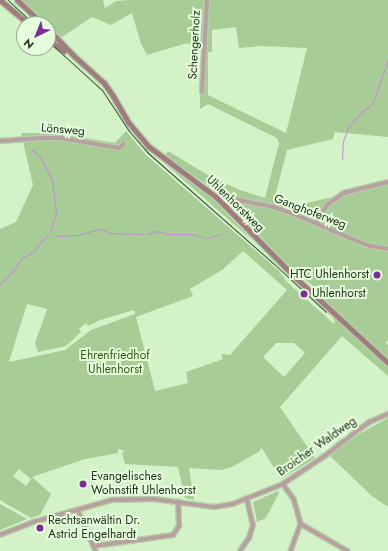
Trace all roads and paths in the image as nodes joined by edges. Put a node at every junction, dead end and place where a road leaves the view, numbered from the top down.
1 (1, 0) edge
2 (18, 0) edge
3 (207, 0) edge
4 (20, 16) edge
5 (35, 16) edge
6 (56, 37) edge
7 (56, 44) edge
8 (74, 56) junction
9 (202, 92) dead end
10 (0, 141) edge
11 (124, 144) dead end
12 (388, 182) edge
13 (226, 207) junction
14 (316, 223) junction
15 (388, 249) edge
16 (388, 363) edge
17 (388, 414) edge
18 (283, 484) junction
19 (247, 499) junction
20 (178, 502) junction
21 (78, 510) junction
22 (301, 524) junction
23 (0, 535) edge
24 (94, 546) junction
25 (96, 551) edge
26 (240, 551) edge
27 (290, 551) edge
28 (348, 551) edge

1 - 4 main road
2 - 5 main road
3 - 9 street, Schengerholz
6 - 8 main road, Uhlenhorstweg
7 - 8 main road, Uhlenhorstweg
8 - 13 main road, Uhlenhorstweg
10 - 11 street, Lönsweg
12 - 14 street
13 - 14 street, Ganghoferweg
13 - 16 main road, Uhlenhorstweg
14 - 15 street, Ganghoferweg
17 - 18 street, Broicher Waldweg
18 - 19 street, Broicher Waldweg
18 - 22 street
19 - 20 street, Broicher Waldweg
19 - 26 street
20 - 21 street, Broicher Waldweg
20 - 24 street
21 - 23 street, Broicher Waldweg
21 - 24 street
22 - 27 street
22 - 28 street
24 - 25 street

